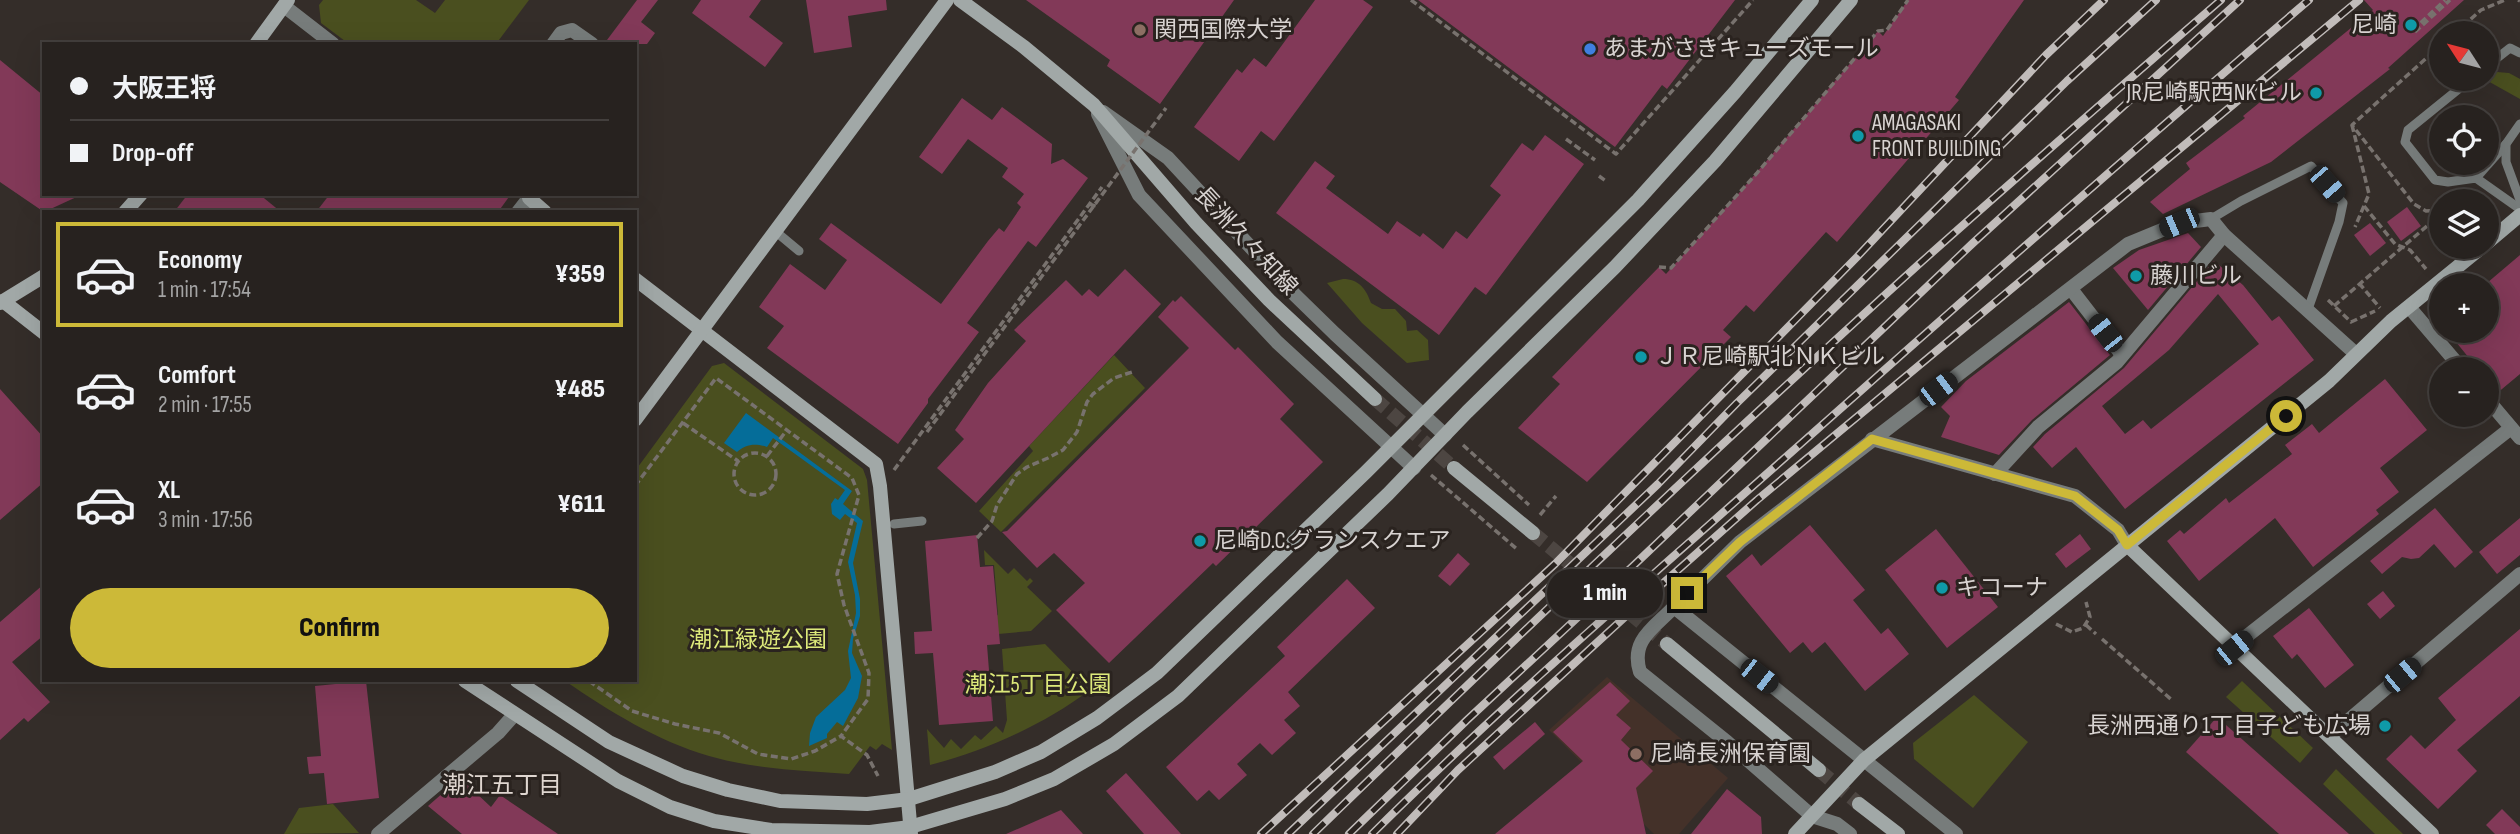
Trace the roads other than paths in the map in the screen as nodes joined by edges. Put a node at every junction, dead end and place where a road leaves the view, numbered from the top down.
1 (947, 0) edge
2 (960, 0) edge
3 (1812, 0) edge
4 (1852, 0) edge
5 (286, 3) edge
6 (257, 42) edge
7 (332, 42) edge
8 (554, 42) edge
9 (589, 42) edge
10 (2520, 53) edge
11 (2499, 57) edge
12 (2455, 91) edge
13 (1094, 105) junction
14 (2520, 124) edge
15 (2507, 144) junction
16 (2476, 178) junction
17 (139, 196) edge
18 (529, 196) edge
19 (2520, 200) edge
20 (2520, 209) edge
21 (127, 210) edge
22 (543, 210) edge
23 (2520, 215) edge
24 (2211, 219) junction
25 (775, 231) junction
26 (2499, 233) edge
27 (2224, 235) junction
28 (799, 251) dead end
29 (2467, 259) edge
30 (637, 281) edge
31 (41, 283) edge
32 (2071, 289) junction
33 (1, 301) edge
34 (2409, 307) junction
35 (2307, 312) junction
36 (702, 331) junction
37 (42, 332) edge
38 (2356, 354) junction
39 (2122, 355) junction
40 (2452, 357) edge
41 (1375, 399) tunnel mouth
42 (2499, 413) edge
43 (1424, 414) junction
44 (637, 416) edge
45 (2516, 433) edge
46 (1445, 435) junction
47 (1872, 439) junction
48 (1391, 447) junction
49 (1414, 468) junction
50 (1454, 468) tunnel mouth
51 (1995, 474) junction
52 (922, 521) dead end
53 (894, 524) dead end
54 (1533, 533) tunnel mouth
55 (2127, 545) junction
56 (2520, 574) edge
57 (1674, 607) junction
58 (1667, 644) tunnel mouth
59 (2234, 648) junction
60 (466, 682) edge
61 (519, 682) edge
62 (514, 715) junction
63 (2330, 736) junction
64 (1864, 760) junction
65 (1819, 770) tunnel mouth
66 (909, 799) junction
67 (1859, 804) tunnel mouth
68 (1812, 817) junction
69 (910, 831) edge
70 (378, 834) edge
71 (1795, 834) edge
72 (1850, 834) edge
73 (1898, 834) edge
74 (1956, 834) edge
75 (2432, 834) edge

1 - 25 street
2 - 13 street, 長洲久々知線
3 - 43 street
4 - 46 street
5 - 6 street
5 - 7 street
8 - 9 street
10 - 11 lane
12 - 16 lane
13 - 41 street, 長洲久々知線
13 - 43 street
13 - 48 street
14 - 15 lane
15 - 16 lane
15 - 19 lane
16 - 20 lane
17 - 21 street
18 - 22 street
23 - 26 street
24 - 27 street
24 - 32 street
24 - 35 lane
25 - 28 lane
25 - 36 street
27 - 35 street
27 - 39 street
29 - 34 street
30 - 36 street
31 - 33 street
32 - 39 street
32 - 47 street
33 - 37 street
34 - 38 street
34 - 40 street
35 - 38 street
36 - 44 street
36 - 66 street
38 - 55 street
39 - 51 street
42 - 45 street
43 - 46 street
43 - 48 street
45 - 59 street
46 - 49 street
47 - 51 street
47 - 57 street
48 - 49 street
48 - 66 street
49 - 69 street
50 - 54 street
51 - 55 street
52 - 53 lane
55 - 59 street
55 - 64 street
56 - 63 street
57 - 64 street
57 - 68 street
58 - 65 street
59 - 63 street
60 - 62 street
61 - 66 street
62 - 69 street
62 - 70 street
63 - 75 street
64 - 68 street
64 - 74 street
66 - 69 street
67 - 73 street
68 - 71 street
68 - 72 street

